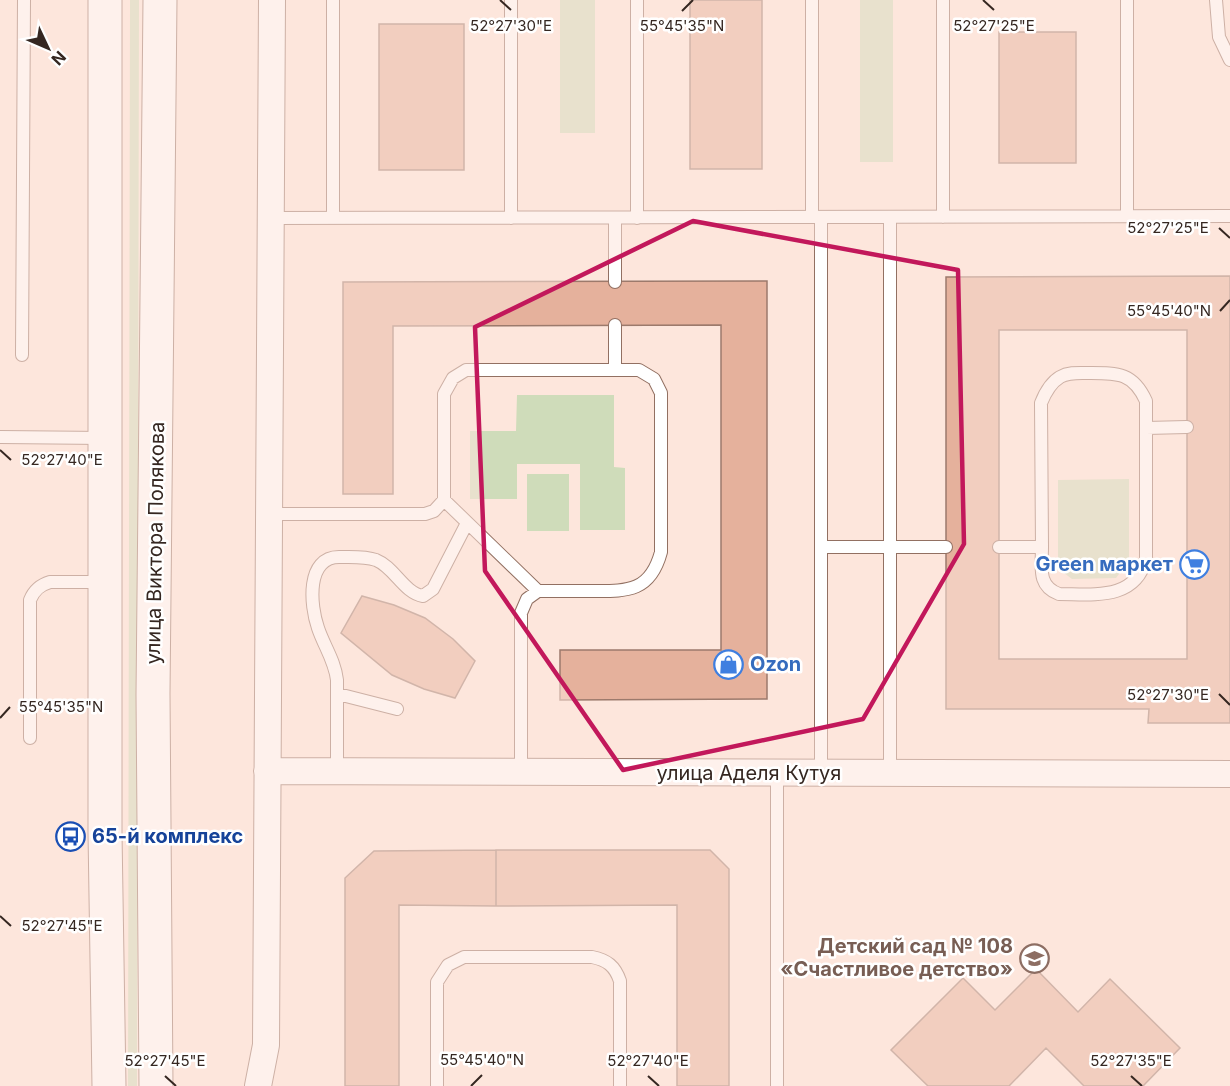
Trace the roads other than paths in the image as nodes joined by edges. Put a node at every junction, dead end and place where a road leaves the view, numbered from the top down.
1 (24, 0) edge
2 (105, 0) edge
3 (160, 0) edge
4 (272, 0) edge
5 (333, 0) edge
6 (511, 0) edge
7 (637, 0) edge
8 (812, 0) edge
9 (943, 0) edge
10 (1127, 0) edge
11 (1216, 0) edge
12 (1230, 60) edge
13 (1127, 216) junction
14 (1230, 216) edge
15 (817, 217) junction
16 (890, 217) junction
17 (943, 217) junction
18 (270, 218) junction
19 (333, 218) junction
20 (511, 218) junction
21 (615, 218) junction
22 (637, 218) junction
23 (615, 282) dead end
24 (615, 326) dead end
25 (22, 355) dead end
26 (615, 370) junction
27 (1187, 427) dead end
28 (1146, 428) junction
29 (0, 437) edge
30 (106, 438) junction
31 (444, 500) junction
32 (269, 514) junction
33 (467, 523) junction
34 (821, 547) junction
35 (890, 547) junction
36 (946, 547) dead end
37 (999, 547) dead end
38 (1042, 547) junction
39 (105, 582) junction
40 (538, 591) junction
41 (338, 694) junction
42 (398, 709) dead end
43 (30, 738) dead end
44 (267, 771) junction
45 (337, 771) junction
46 (521, 772) junction
47 (777, 773) junction
48 (821, 773) junction
49 (890, 773) junction
50 (1230, 774) edge
51 (109, 1086) edge
52 (156, 1086) edge
53 (258, 1086) edge
54 (437, 1086) edge
55 (620, 1086) edge
56 (777, 1086) edge

1 - 25 lane
2 - 30 main road
3 - 52 main road, улица Виктора Полякова
4 - 18 street
5 - 19 lane
6 - 20 lane
7 - 22 lane
8 - 15 lane
9 - 17 lane
10 - 13 lane
11 - 12 lane
13 - 14 lane
13 - 17 lane
15 - 16 lane
15 - 22 lane
15 - 34 lane
16 - 17 lane
16 - 35 lane
18 - 19 lane
18 - 32 street
19 - 20 lane
20 - 21 lane
21 - 22 lane
21 - 23 lane
24 - 26 lane
26 - 31 lane
26 - 40 lane
27 - 28 lane
28 - 38 lane
28 - 38 lane
29 - 30 lane
30 - 39 main road
31 - 32 lane
31 - 33 lane
32 - 44 street
33 - 40 lane
33 - 41 lane
34 - 35 lane
34 - 48 lane
35 - 36 lane
35 - 49 lane
37 - 38 lane
39 - 43 lane
39 - 51 main road
40 - 46 lane
41 - 42 lane
41 - 45 lane
44 - 45 street, улица Аделя Кутуя
44 - 53 street
45 - 46 street, улица Аделя Кутуя
46 - 47 street, улица Аделя Кутуя
47 - 48 street, улица Аделя Кутуя
47 - 56 lane
48 - 49 street, улица Аделя Кутуя
49 - 50 street, улица Аделя Кутуя
54 - 55 lane

